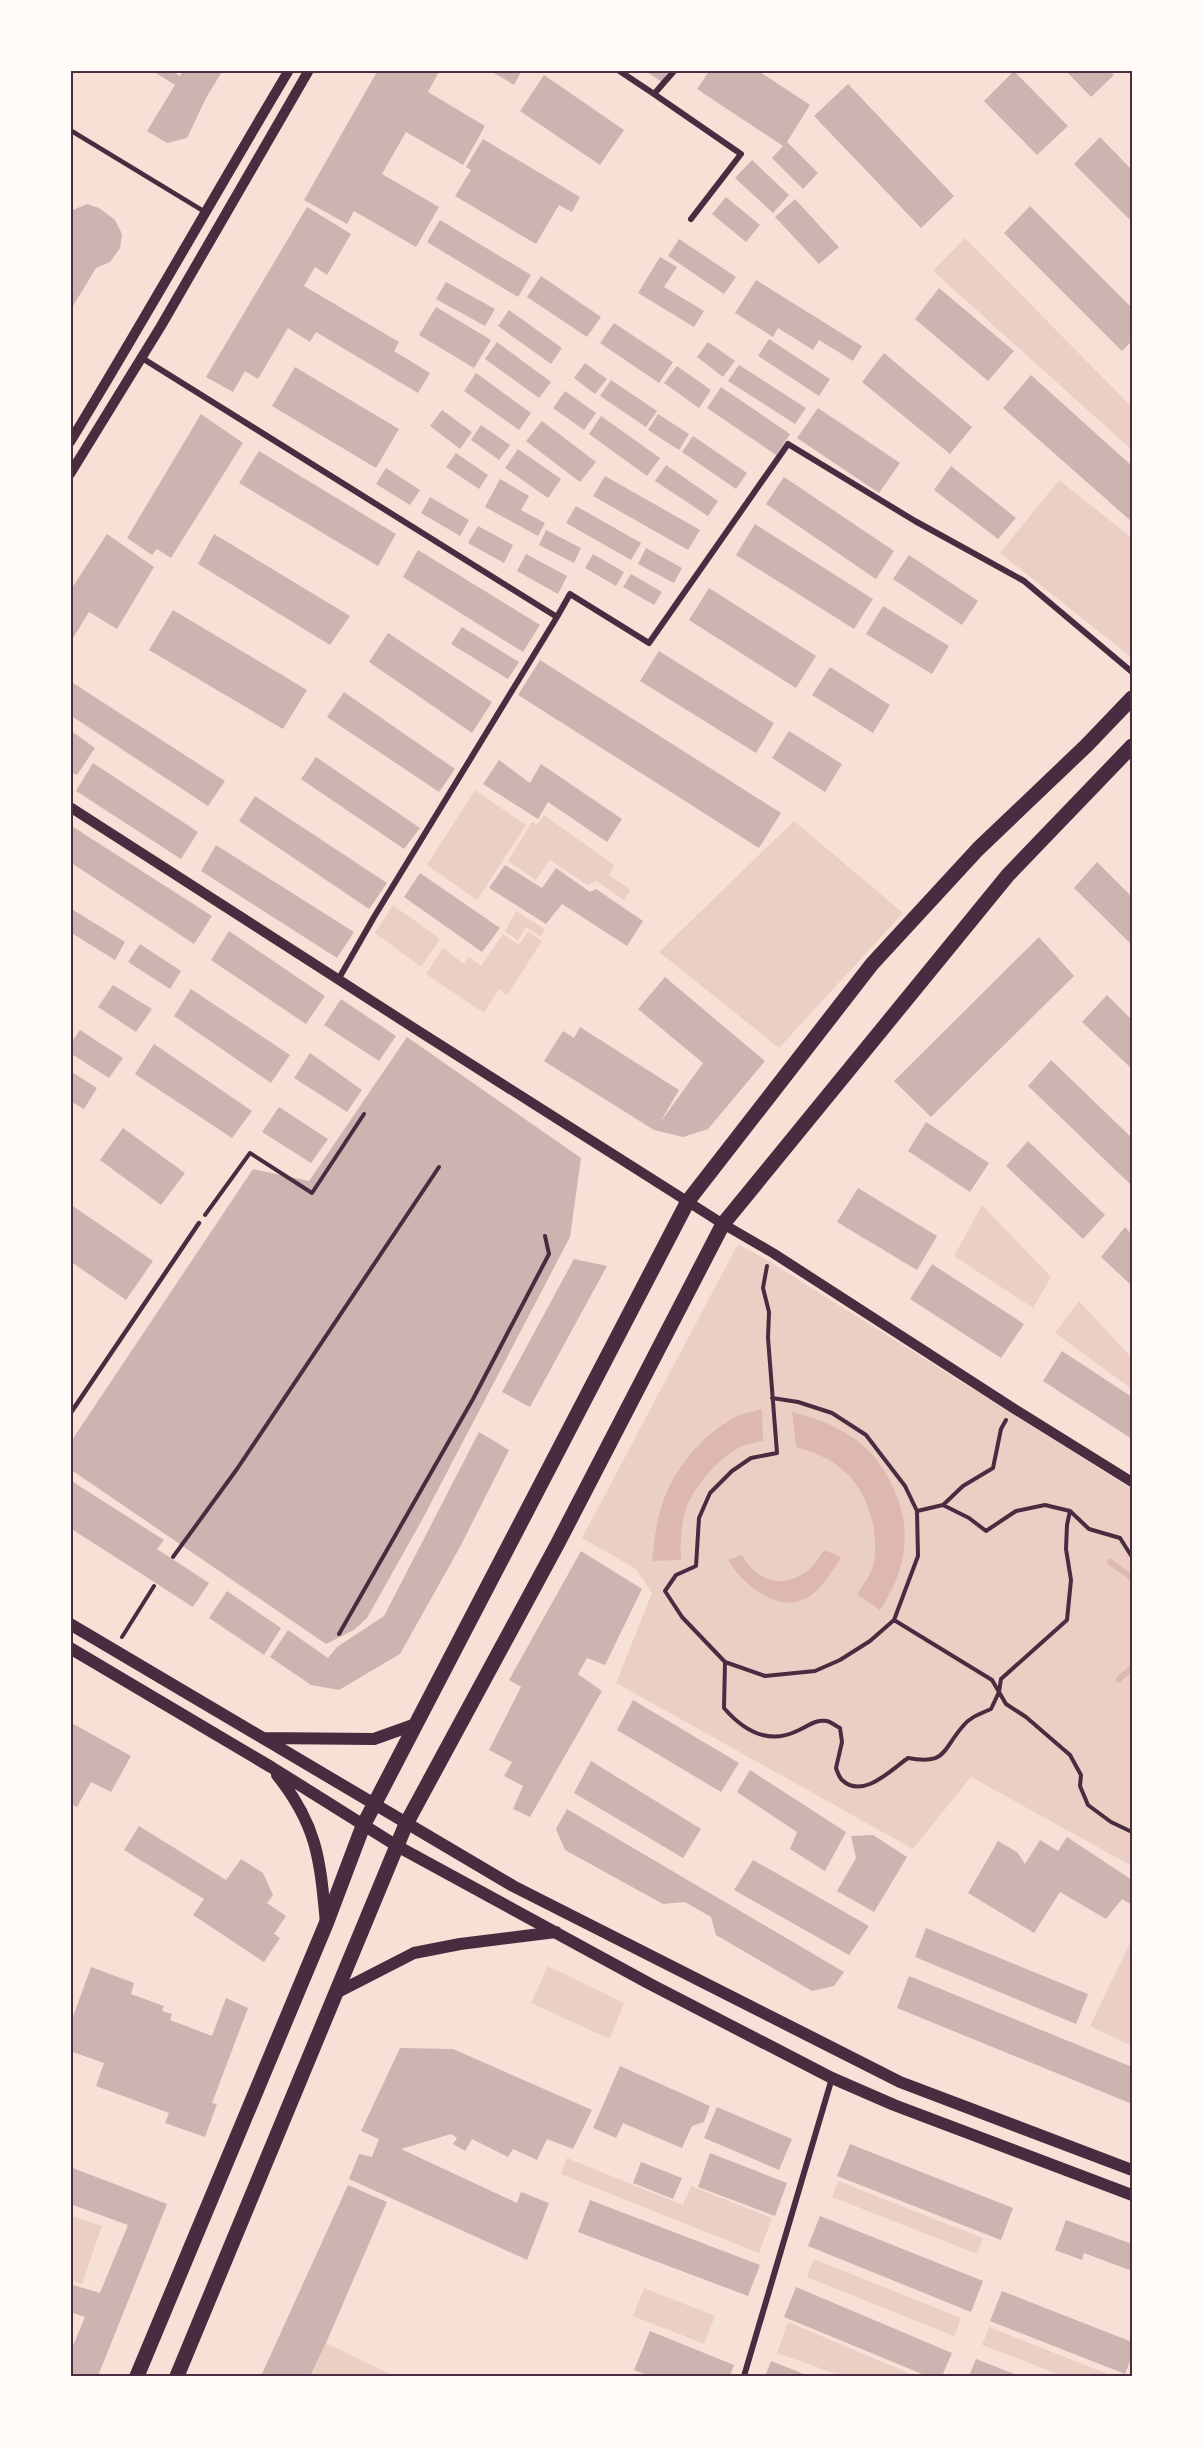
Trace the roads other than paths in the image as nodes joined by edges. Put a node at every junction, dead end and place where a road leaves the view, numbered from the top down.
1 (289, 70) edge
2 (309, 70) edge
3 (618, 70) edge
4 (675, 70) edge
5 (654, 94) junction
6 (70, 130) edge
7 (205, 212) junction
8 (691, 219) dead end
9 (142, 358) junction
10 (70, 442) edge
11 (70, 474) edge
12 (557, 617) junction
13 (1132, 672) edge
14 (1132, 698) edge
15 (1132, 746) edge
16 (70, 807) edge
17 (338, 980) junction
18 (688, 1201) junction
19 (199, 1223) road end
20 (723, 1224) junction
21 (70, 1413) edge
22 (1132, 1482) edge
23 (70, 1624) edge
24 (70, 1648) edge
25 (416, 1725) junction
26 (262, 1738) junction
27 (271, 1767) junction
28 (374, 1805) junction
29 (406, 1824) junction
30 (363, 1826) junction
31 (397, 1846) junction
32 (326, 1924) junction
33 (556, 1932) junction
34 (336, 1993) junction
35 (832, 2078) junction
36 (1132, 2170) edge
37 (1132, 2195) edge
38 (137, 2376) edge
39 (177, 2376) edge
40 (744, 2376) edge

1 - 7 street
2 - 9 street
3 - 5 street
4 - 5 street
5 - 8 street
6 - 7 lane
7 - 10 street
9 - 11 street
9 - 12 street
12 - 13 street
12 - 17 street
14 - 18 main road
15 - 20 main road
16 - 17 street
17 - 18 street
18 - 20 street
18 - 25 main road
19 - 21 lane
20 - 22 street
20 - 29 main road
23 - 26 main road
24 - 27 main road
25 - 26 main road
25 - 28 main road
26 - 28 main road
27 - 30 main road
27 - 32 main road
28 - 29 main road
28 - 30 main road
29 - 31 main road
29 - 36 main road
30 - 31 main road
30 - 32 main road
31 - 33 main road
31 - 34 main road
32 - 38 main road
33 - 34 main road
33 - 35 main road
34 - 39 main road
35 - 37 main road
35 - 40 street

